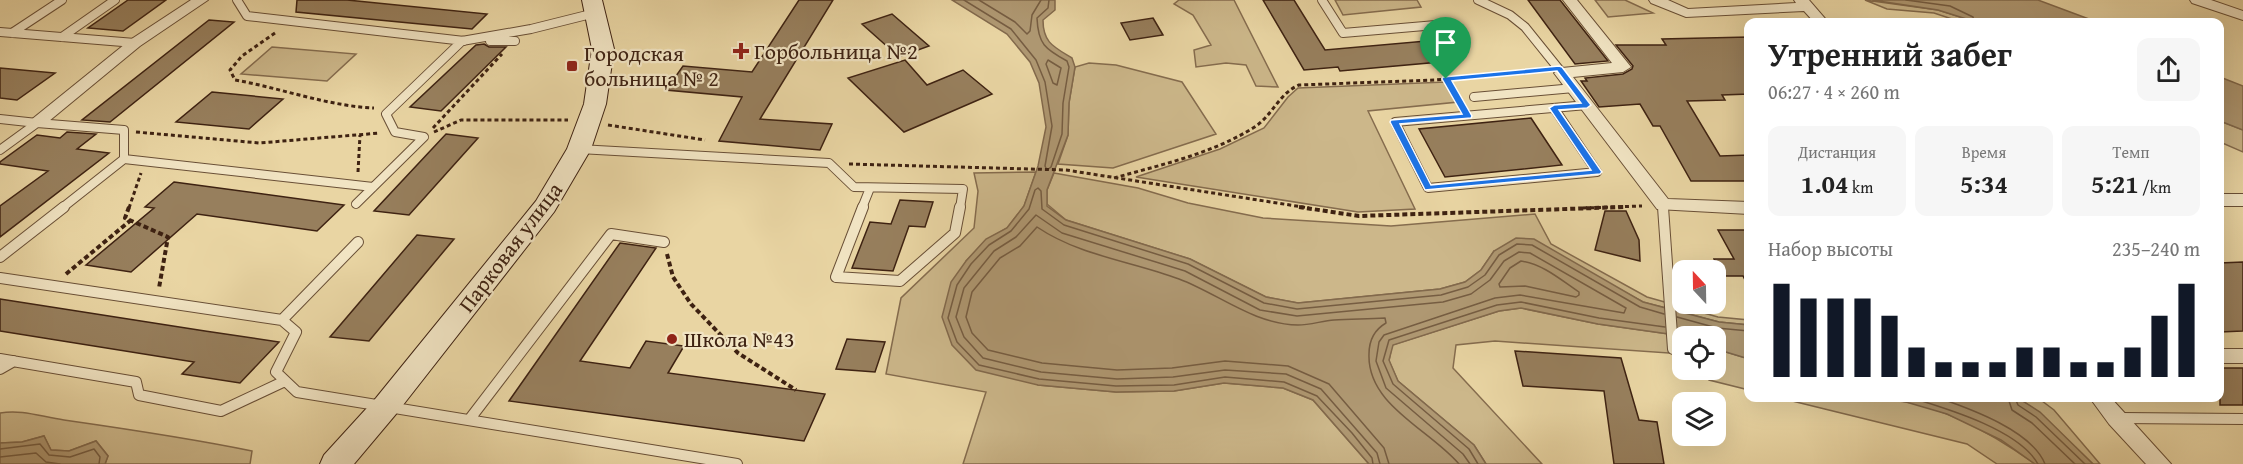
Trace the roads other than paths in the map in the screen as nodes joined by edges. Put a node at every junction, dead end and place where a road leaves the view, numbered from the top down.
1 (62, 0) edge
2 (115, 0) edge
3 (201, 0) edge
4 (237, 0) edge
5 (1322, 0) edge
6 (1478, 0) edge
7 (1570, 0) edge
8 (1656, 0) edge
9 (2198, 0) edge
10 (1804, 4) edge
11 (2224, 4) edge
12 (594, 6) edge
13 (2243, 16) edge
14 (1817, 18) edge
15 (1436, 25) dead end
16 (0, 32) edge
17 (12, 33) junction
18 (62, 37) junction
19 (462, 41) junction
20 (515, 41) road end
21 (135, 43) junction
22 (1561, 70) junction
23 (1574, 88) junction
24 (1474, 97) dead end
25 (1587, 105) junction
26 (1554, 108) junction
27 (0, 119) edge
28 (37, 123) junction
29 (579, 149) junction
30 (0, 150) edge
31 (124, 159) junction
32 (373, 187) junction
33 (870, 188) junction
34 (2224, 200) edge
35 (2243, 200) edge
36 (356, 204) dead end
37 (1663, 205) junction
38 (1744, 208) edge
39 (358, 242) dead end
40 (664, 242) road end
41 (0, 257) edge
42 (0, 278) edge
43 (282, 320) junction
44 (1672, 328) edge
45 (2224, 356) edge
46 (2243, 356) edge
47 (0, 359) edge
48 (14, 362) junction
49 (0, 369) edge
50 (285, 381) junction
51 (2103, 402) edge
52 (386, 406) junction
53 (2116, 418) junction
54 (2243, 419) edge
55 (469, 420) junction
56 (335, 464) edge
57 (737, 464) edge
58 (2160, 464) edge

1 - 17 lane
2 - 18 lane
3 - 21 street
4 - 19 lane
5 - 15 lane
6 - 22 lane
7 - 22 street
8 - 10 street
9 - 11 street
10 - 14 street
11 - 13 street
12 - 19 lane
12 - 29 main road, Парковая улица
16 - 17 lane
17 - 18 lane
18 - 21 lane
19 - 20 lane
19 - 32 lane
21 - 28 street
22 - 23 street
23 - 24 lane
23 - 25 street
25 - 26 lane
25 - 37 street
26 - 26 lane
27 - 28 lane
28 - 30 lane
28 - 31 lane
29 - 33 lane
29 - 52 main road, Парковая улица
31 - 32 lane
31 - 41 lane
32 - 36 lane
33 - 33 lane
34 - 35 street
37 - 38 street
37 - 44 lane
39 - 43 lane
40 - 55 lane
42 - 43 lane
43 - 50 lane
45 - 46 street
47 - 48 lane
48 - 49 lane
48 - 50 lane
50 - 52 lane
51 - 53 street
52 - 55 lane
52 - 56 main road, Парковая улица
53 - 54 lane
53 - 58 street
55 - 57 lane

